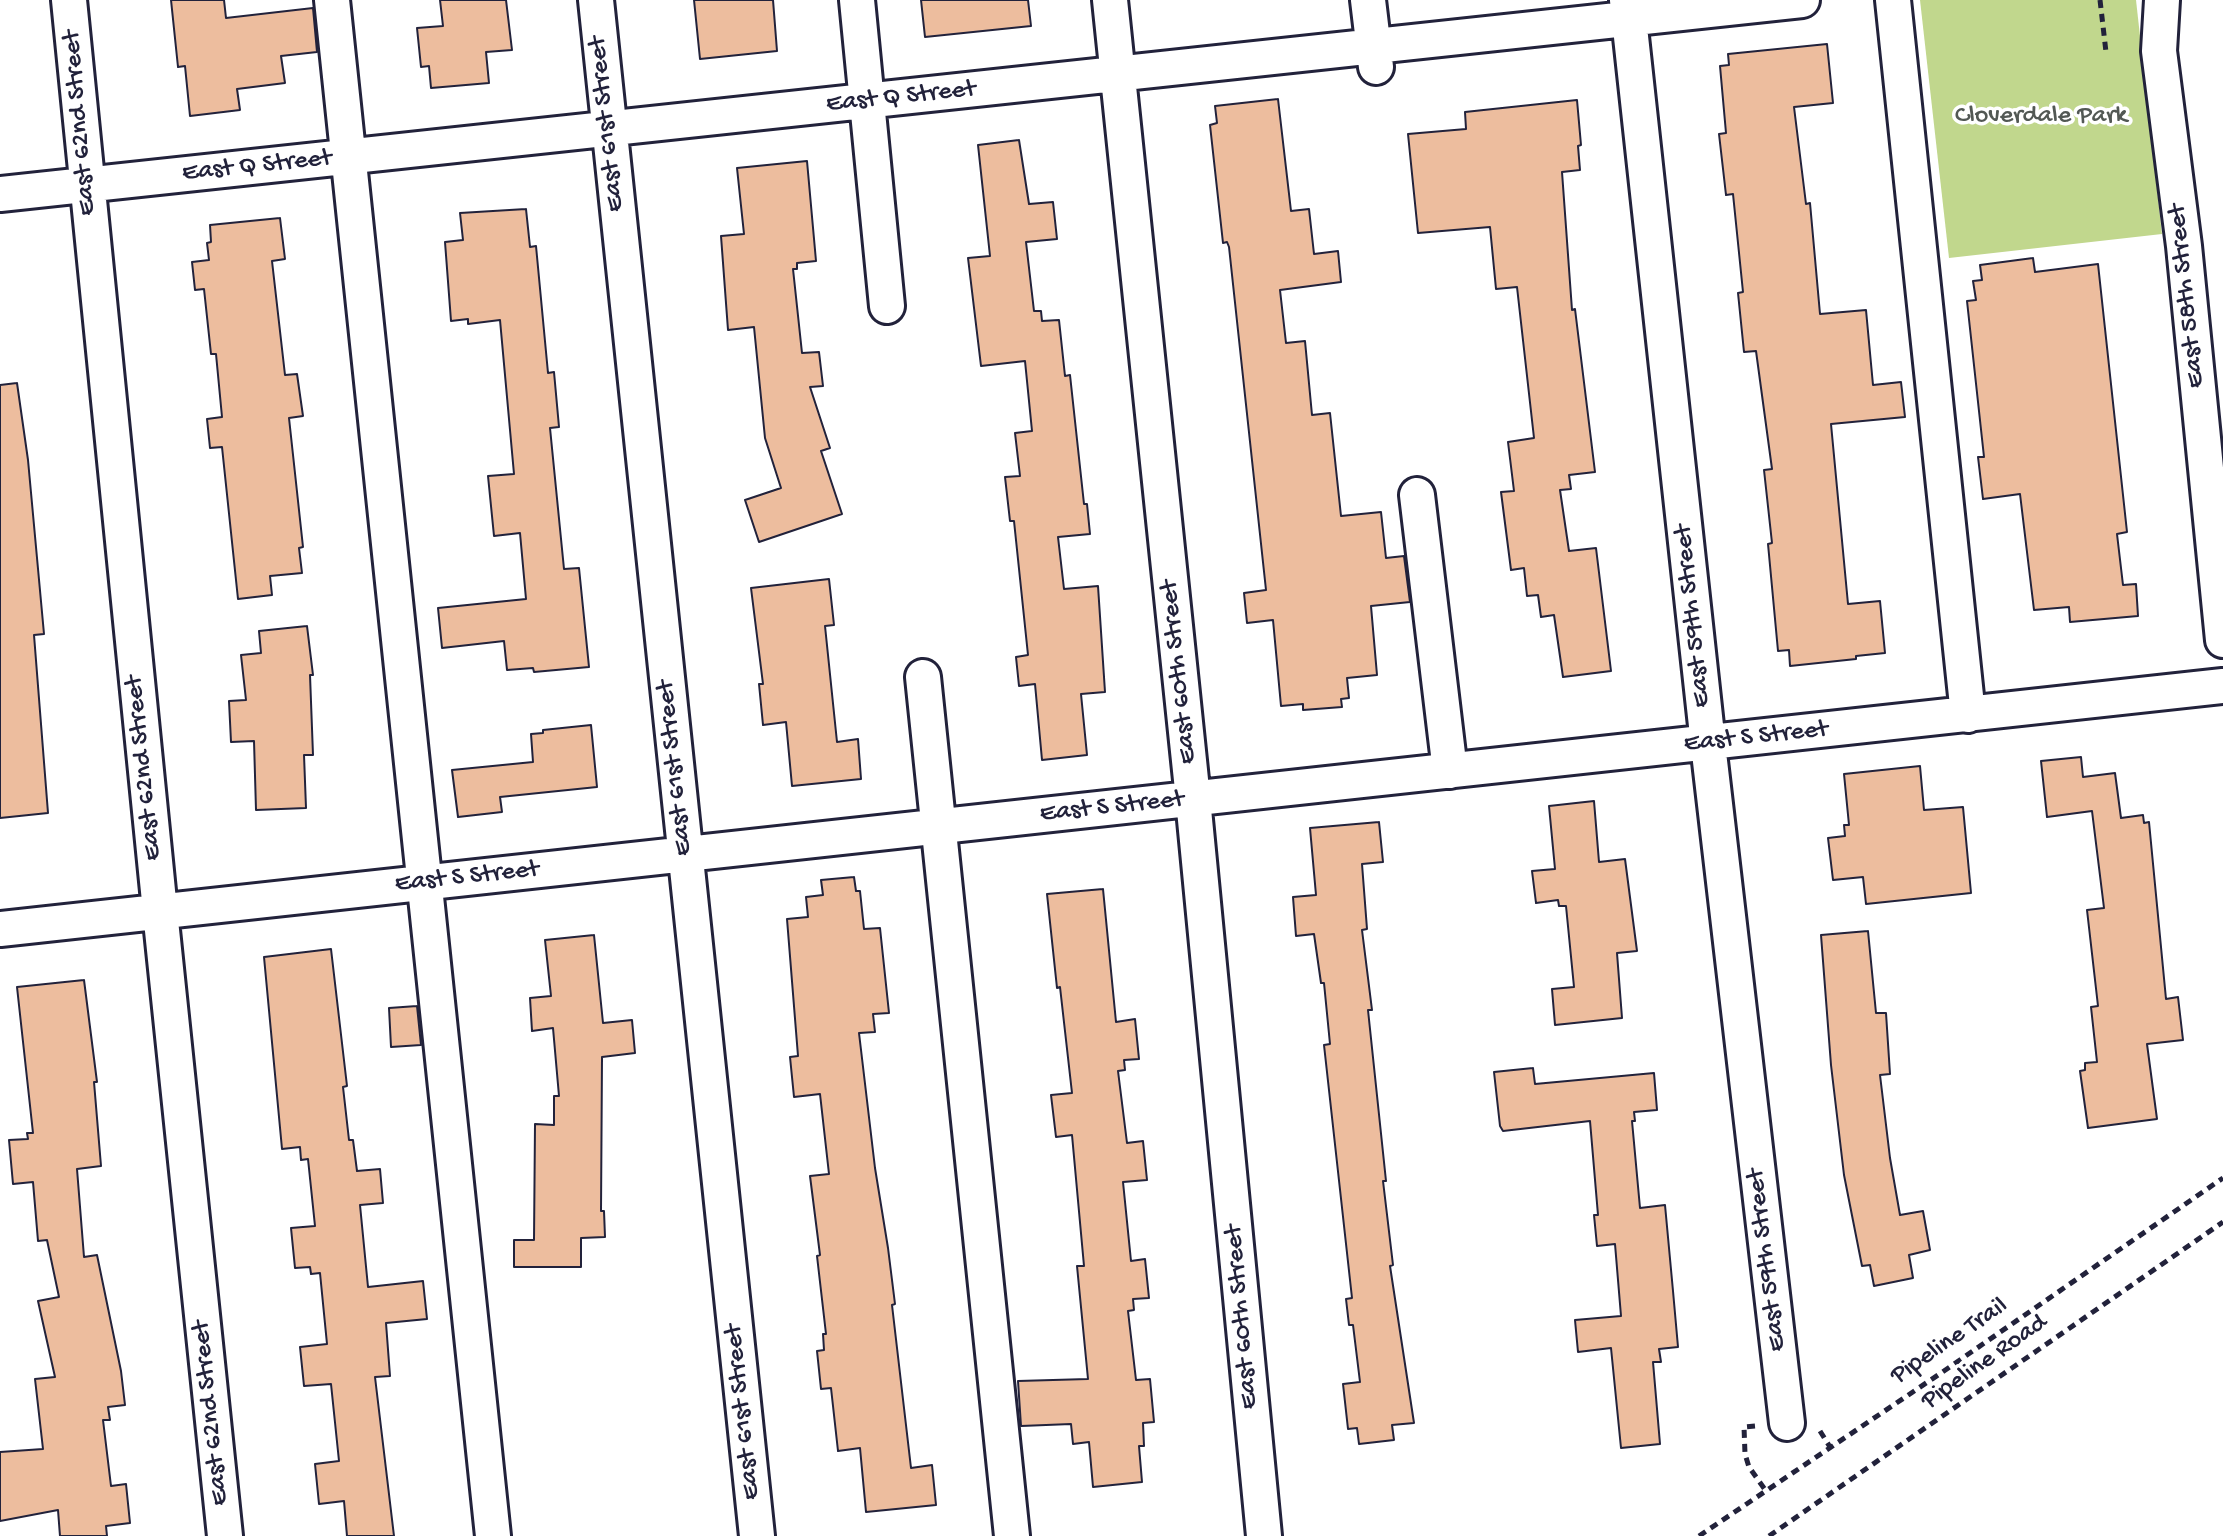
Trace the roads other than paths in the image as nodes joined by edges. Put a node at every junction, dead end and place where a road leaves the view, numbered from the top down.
1 (69, 0) edge
2 (332, 0) edge
3 (596, 0) edge
4 (857, 0) edge
5 (1110, 0) edge
6 (1368, 0) edge
7 (1802, 0) edge
8 (1893, 0) edge
9 (2162, 0) edge
10 (1628, 9) edge
11 (1374, 58) junction
12 (1116, 75) junction
13 (868, 102) junction
14 (608, 129) junction
15 (348, 157) junction
16 (87, 185) junction
17 (0, 194) edge
18 (887, 306) dead end
19 (1417, 495) dead end
20 (2223, 640) edge
21 (923, 677) dead end
22 (2223, 686) edge
23 (1968, 715) junction
24 (1708, 744) junction
25 (1450, 771) junction
26 (1193, 799) junction
27 (937, 827) junction
28 (685, 854) junction
29 (426, 883) junction
30 (160, 911) junction
31 (0, 929) edge
32 (1787, 1423) road end
33 (225, 1536) edge
34 (493, 1536) edge
35 (757, 1536) edge
36 (1012, 1536) edge
37 (1264, 1536) edge

1 - 16 street, East 62nd Street
2 - 15 street
3 - 14 street, East 61st Street
4 - 13 street
5 - 12 street, East 60th Street
6 - 11 street
7 - 10 street, East Q Street
8 - 23 street
9 - 20 street, East 58th Street
10 - 11 street, East Q Street
10 - 24 street, East 59th Street
11 - 12 street, East Q Street
12 - 13 street, East Q Street
12 - 26 street, East 60th Street
13 - 14 street, East Q Street
13 - 18 street
14 - 15 street, East Q Street
14 - 28 street, East 61st Street
15 - 16 street, East Q Street
15 - 29 street
16 - 17 street, East Q Street
16 - 30 street, East 62nd Street
19 - 25 street
21 - 27 street
22 - 23 street, East S Street
23 - 24 street, East S Street
24 - 25 street, East S Street
24 - 32 street, East 59th Street
25 - 26 street, East S Street
26 - 27 street, East S Street
26 - 37 street, East 60th Street
27 - 28 street, East S Street
27 - 36 street
28 - 29 street, East S Street
28 - 35 street, East 61st Street
29 - 30 street, East S Street
29 - 34 street
30 - 31 street, East S Street
30 - 33 street, East 62nd Street

